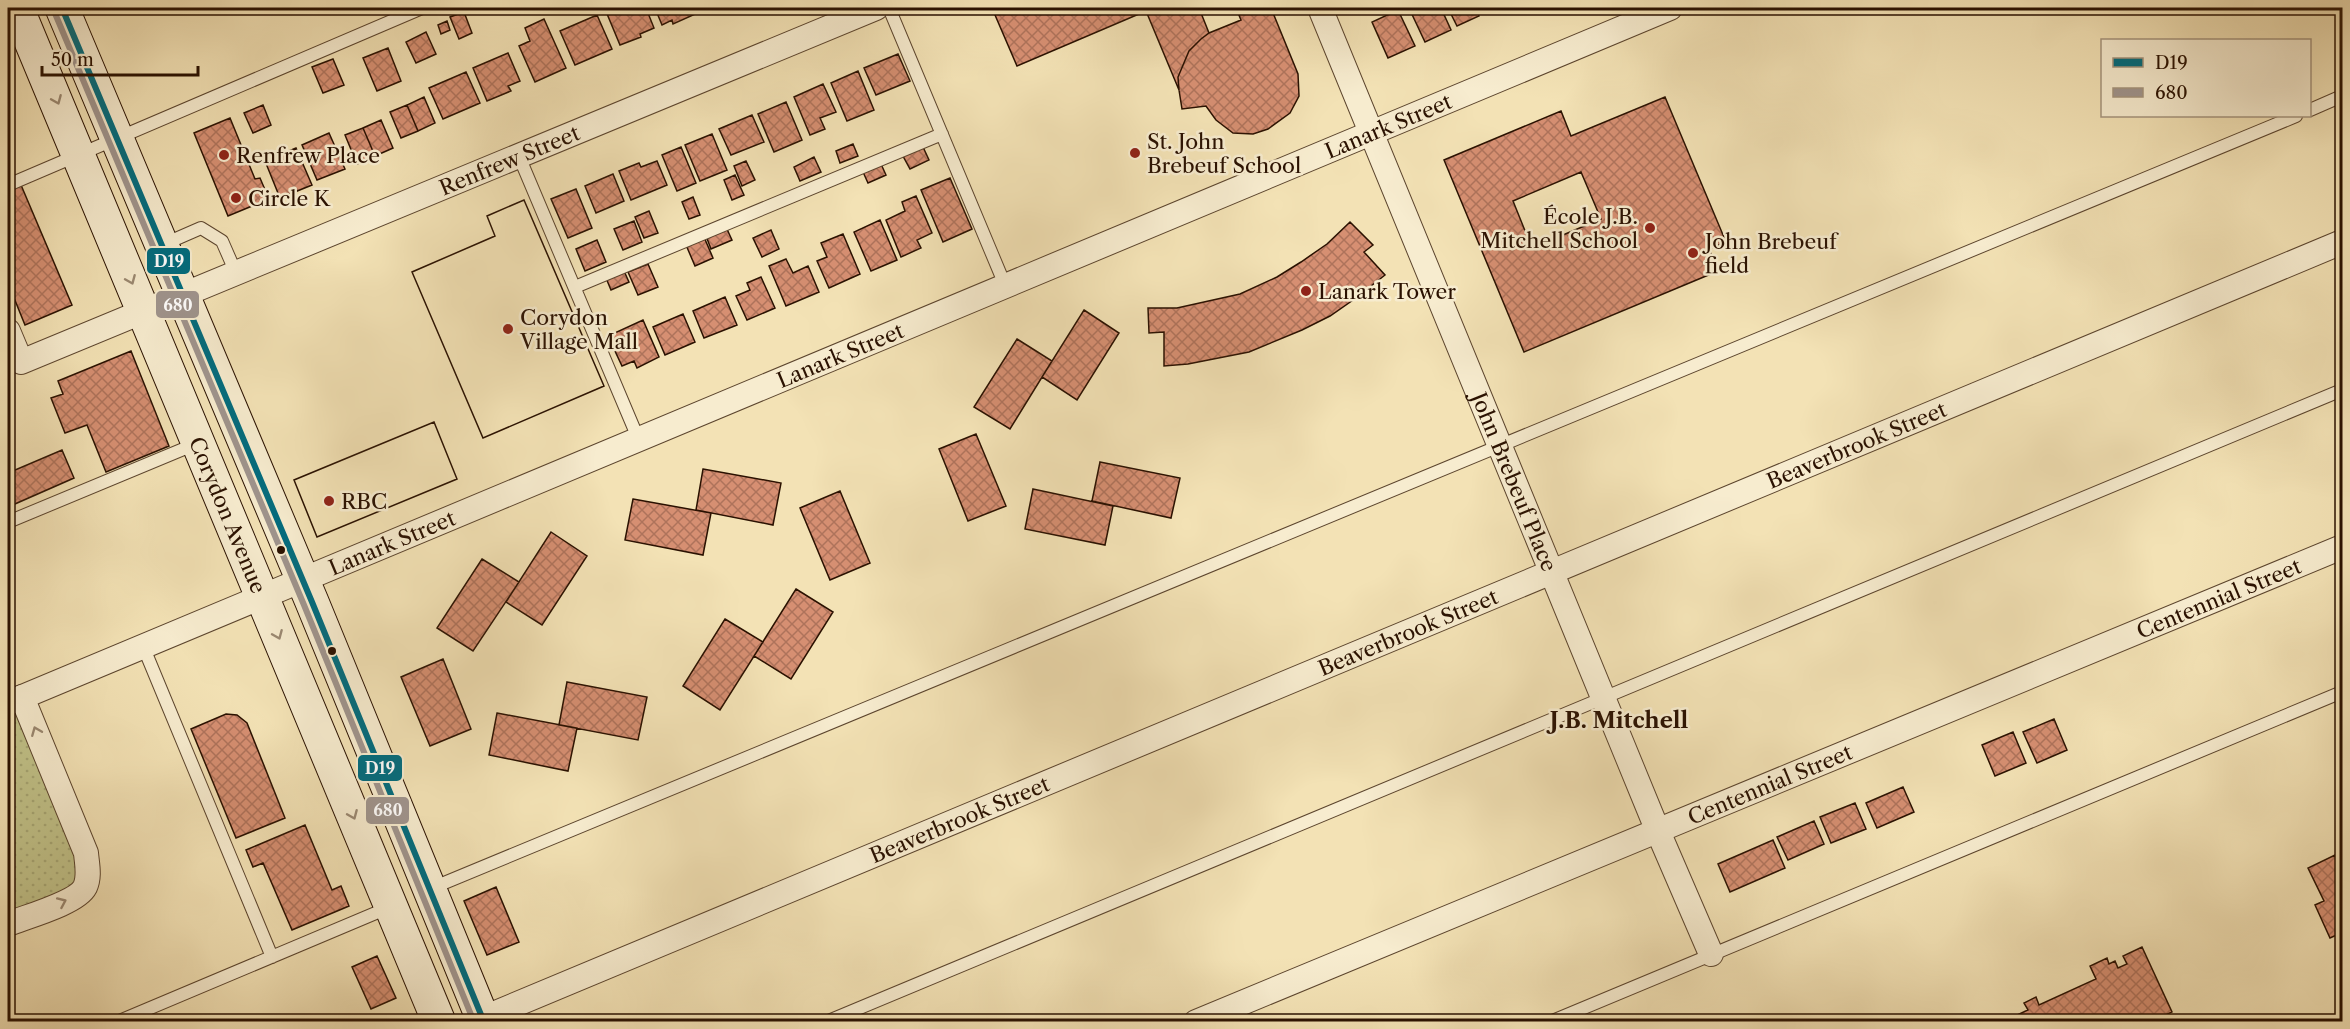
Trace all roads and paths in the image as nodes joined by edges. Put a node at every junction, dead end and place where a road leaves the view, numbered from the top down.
1 (17, 8) edge
2 (62, 8) edge
3 (422, 8) edge
4 (876, 8) edge
5 (889, 8) edge
6 (1320, 8) edge
7 (1670, 8) edge
8 (2343, 96) edge
9 (2311, 110) edge
10 (2294, 117) edge
11 (1371, 132) junction
12 (942, 134) junction
13 (117, 137) junction
14 (78, 154) junction
15 (518, 154) junction
16 (8, 185) edge
17 (2343, 242) edge
18 (161, 245) junction
19 (236, 273) junction
20 (1005, 285) junction
21 (575, 287) junction
22 (182, 296) junction
23 (144, 310) junction
24 (8, 331) edge
25 (2343, 390) edge
26 (638, 438) junction
27 (199, 443) junction
28 (1501, 445) junction
29 (8, 522) edge
30 (2343, 547) edge
31 (1553, 572) junction
32 (302, 579) junction
33 (262, 596) junction
34 (143, 646) junction
35 (2343, 692) edge
36 (1604, 697) junction
37 (15, 700) edge
38 (1657, 830) junction
39 (430, 888) junction
40 (392, 907) junction
41 (8, 924) edge
42 (1711, 954) junction
43 (272, 957) junction
44 (480, 1020) edge
45 (117, 1022) edge
46 (439, 1022) edge
47 (826, 1022) edge
48 (1196, 1022) edge
49 (1550, 1022) edge

1 -> 14 main road, Corydon Avenue
2 - 13 main road, Corydon Avenue
3 - 13 lane
4 - 15 street, Renfrew Street
5 - 12 lane
6 - 11 street, John Brebeuf Place
7 - 11 street, Lanark Street
8 - 9 lane
10 - 28 lane
11 - 20 street, Lanark Street
11 - 28 street, John Brebeuf Place
12 - 20 lane
12 - 21 lane
13 - 14 lane
13 - 18 main road, Corydon Avenue
14 - 16 lane
14 -> 23 main road, Corydon Avenue
15 - 19 street, Renfrew Street
15 - 21 lane
17 - 31 street, Beaverbrook Street
18 - 19 lane
18 - 22 main road, Corydon Avenue
19 - 22 street, Renfrew Street
20 - 26 street, Lanark Street
21 - 26 lane
22 - 23 street, Renfrew Street
22 - 32 main road, Corydon Avenue
23 - 24 street, Renfrew Street
23 - 27 main road, Corydon Avenue
25 - 36 lane
26 - 32 street, Lanark Street
27 - 29 lane
27 - 33 main road, Corydon Avenue
28 - 31 street, John Brebeuf Place
28 - 39 lane
30 - 38 street, Centennial Street
31 - 36 street, John Brebeuf Place
31 - 44 street, Beaverbrook Street
32 - 33 street, Lanark Street
32 - 39 main road, Corydon Avenue
33 - 34 street, Lanark Street
33 -> 40 main road, Corydon Avenue
34 - 37 street, Lanark Street
34 - 43 lane
35 - 42 lane
36 - 38 street, John Brebeuf Place
36 - 47 lane
41 -> 37 street
38 - 42 street, John Brebeuf Place
38 - 48 street, Centennial Street
39 - 44 main road, Corydon Avenue
40 - 43 lane
40 - 46 main road, Corydon Avenue
42 - 49 lane
43 - 45 lane

